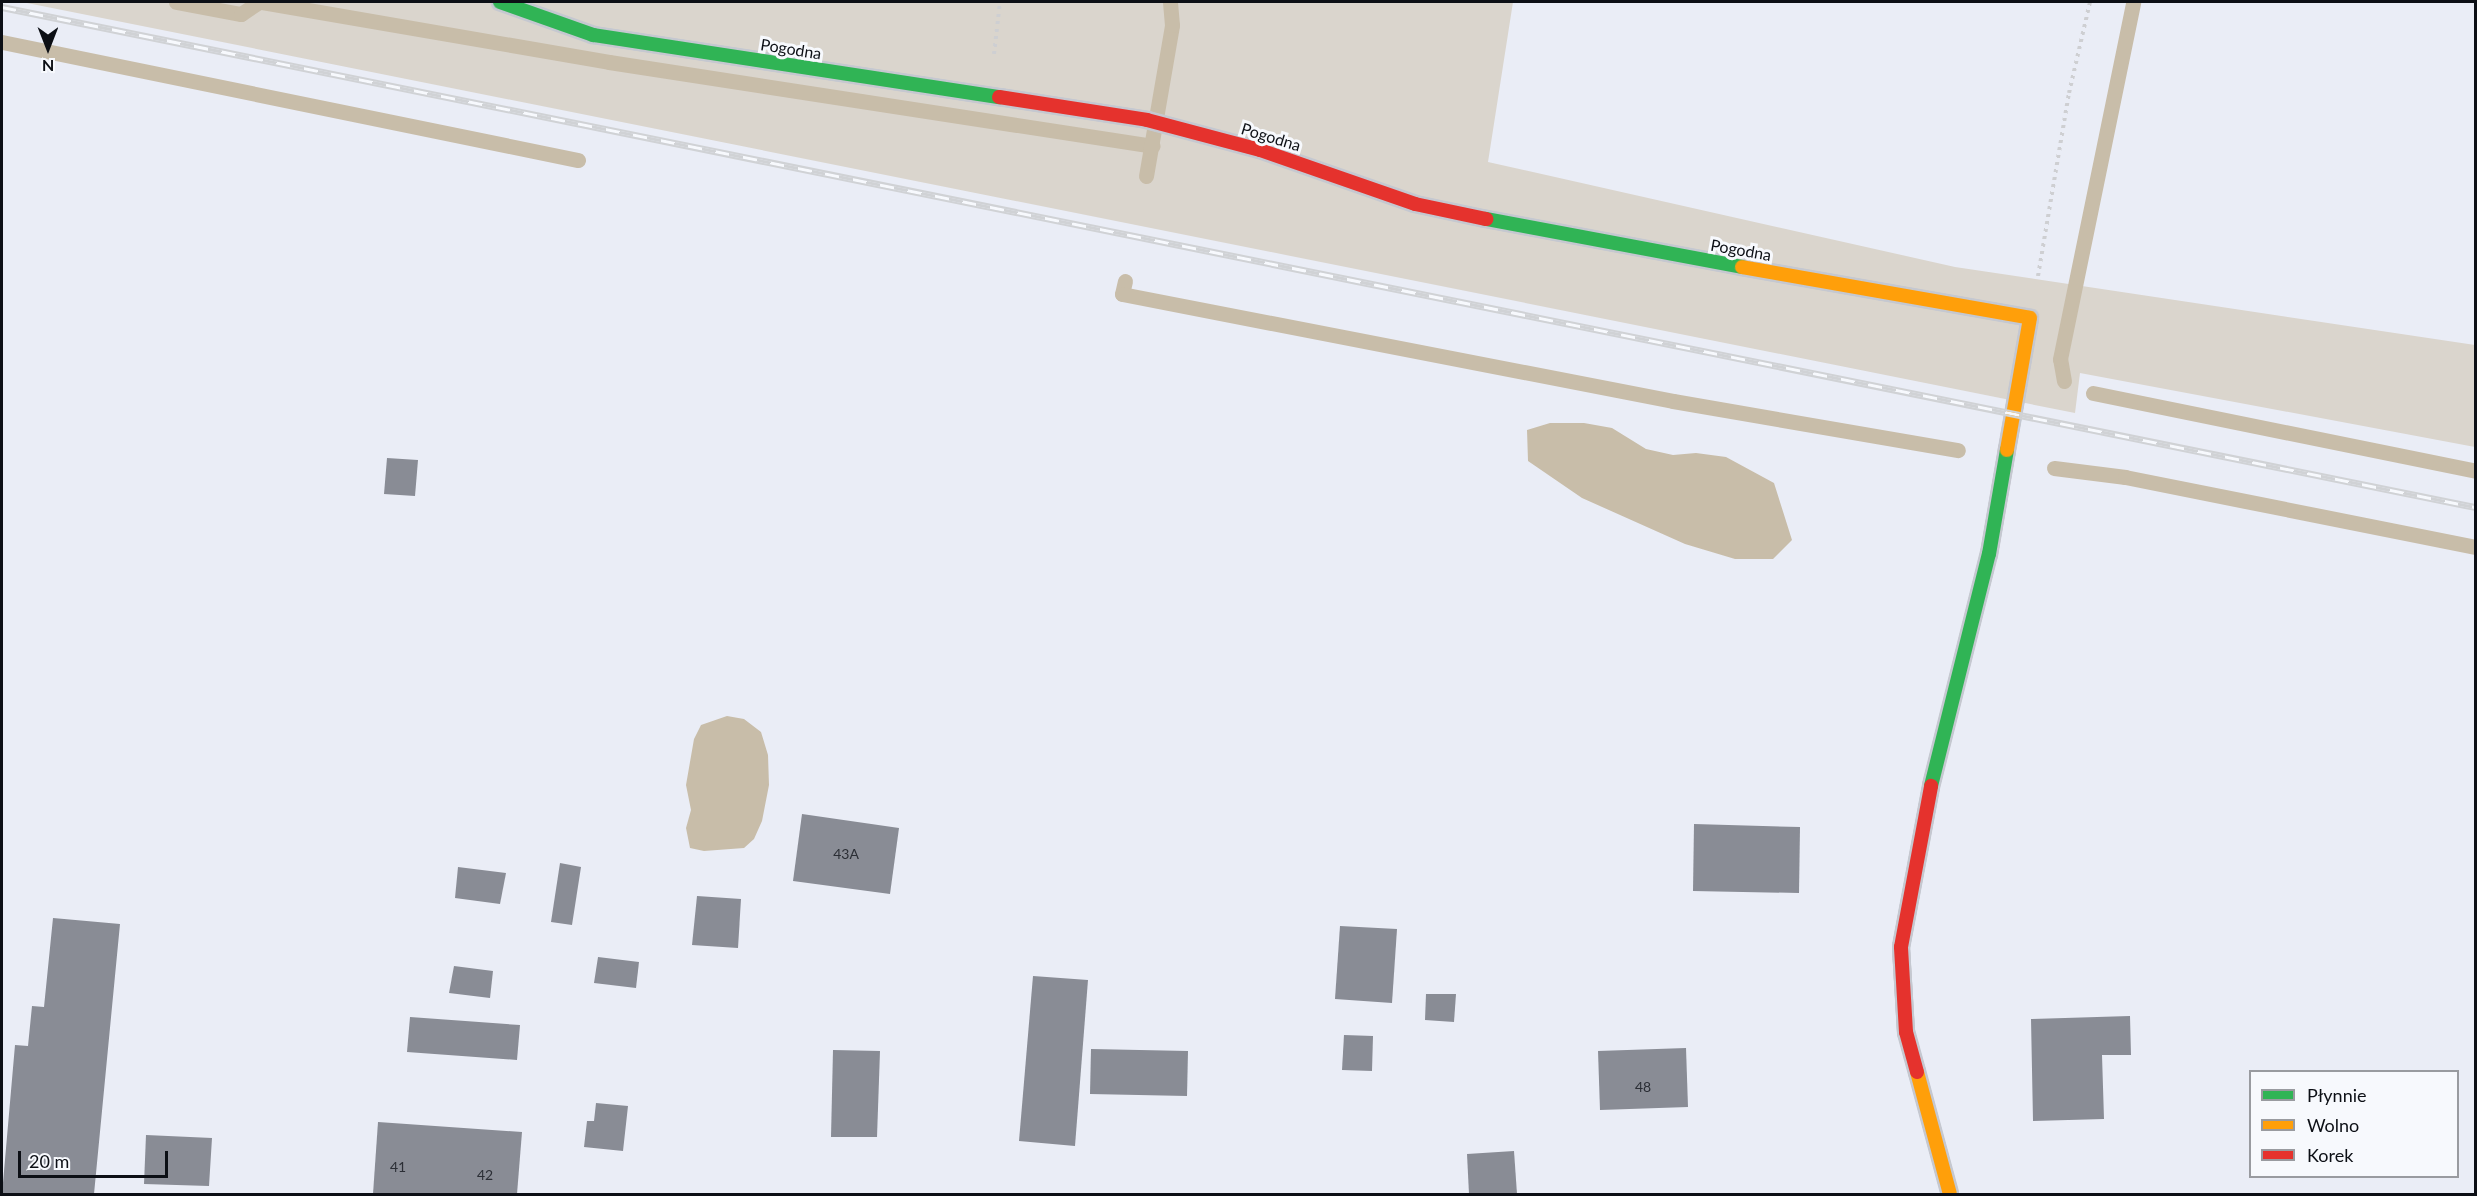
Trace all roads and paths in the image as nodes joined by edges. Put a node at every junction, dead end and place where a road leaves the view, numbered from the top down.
1 (500, 2) edge
2 (1000, 2) edge
3 (2090, 2) edge
4 (989, 96) junction
5 (2031, 318) junction
6 (1950, 1194) edge

1 - 4 street, Pogodna
2 - 4 path
3 - 5 path
4 - 5 street, Pogodna
5 - 6 street

